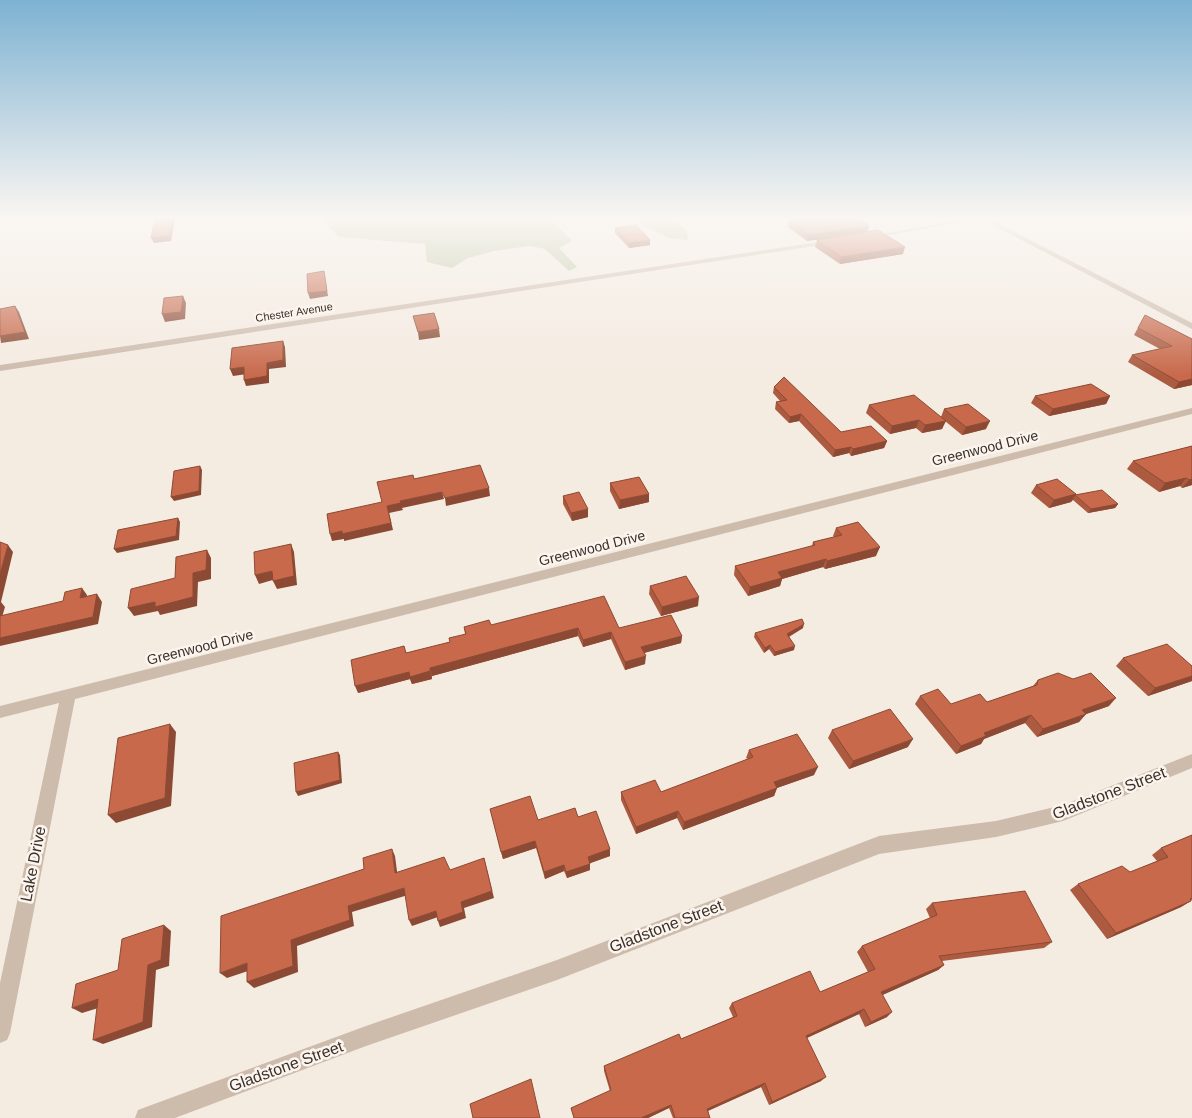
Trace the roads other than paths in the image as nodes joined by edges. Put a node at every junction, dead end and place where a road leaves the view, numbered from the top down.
1 (640, 271) edge
2 (1085, 271) edge
3 (1192, 326) edge
4 (0, 368) edge
5 (1192, 411) edge
6 (69, 696) junction
7 (0, 712) edge
8 (1192, 761) edge
9 (0, 1033) edge
10 (146, 1118) edge

1 - 4 street, Chester Avenue
2 - 3 street
5 - 6 street, Greenwood Drive
6 - 7 street, Greenwood Drive
6 - 9 street, Lake Drive
8 - 10 street, Gladstone Street

